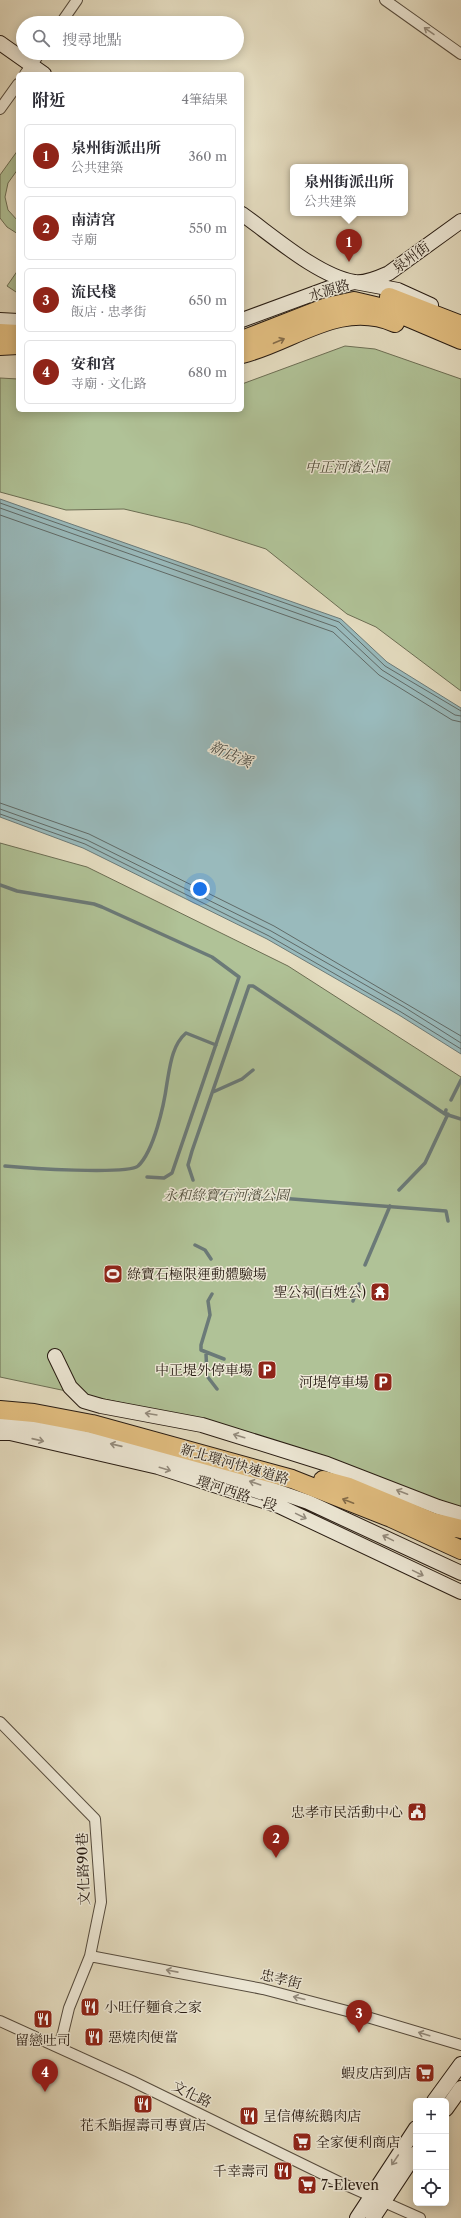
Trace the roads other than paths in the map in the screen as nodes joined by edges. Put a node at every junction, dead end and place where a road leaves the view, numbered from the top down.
1 (77, 0) edge
2 (385, 0) edge
3 (66, 16) edge
4 (0, 43) edge
5 (461, 54) edge
6 (16, 58) edge
7 (18, 60) edge
8 (35, 60) edge
9 (28, 70) edge
10 (16, 87) edge
11 (0, 109) edge
12 (244, 215) edge
13 (461, 221) edge
14 (355, 291) junction
15 (392, 304) junction
16 (461, 318) edge
17 (244, 319) edge
18 (0, 320) edge
19 (16, 321) edge
20 (461, 325) edge
21 (244, 329) edge
22 (0, 333) edge
23 (16, 334) edge
24 (244, 339) edge
25 (461, 340) edge
26 (16, 345) edge
27 (0, 346) edge
28 (461, 352) edge
29 (0, 353) edge
30 (244, 353) edge
31 (16, 354) edge
32 (55, 1356) dead end
33 (0, 1410) edge
34 (0, 1423) edge
35 (92, 1424) junction
36 (0, 1433) edge
37 (461, 1514) edge
38 (461, 1529) edge
39 (461, 1550) edge
40 (461, 1573) edge
41 (461, 1592) edge
42 (0, 1722) edge
43 (90, 1956) junction
44 (0, 2021) edge
45 (461, 2046) edge
46 (58, 2048) junction
47 (461, 2064) edge
48 (461, 2088) edge
49 (436, 2098) edge
50 (449, 2105) edge
51 (413, 2132) edge
52 (413, 2157) edge
53 (370, 2196) junction
54 (383, 2202) junction
55 (357, 2218) edge
56 (373, 2218) edge
57 (420, 2218) edge

1 - 3 street
5 -> 2 street
4 - 6 main road
7 - 9 main road
8 - 9 street
10 - 11 street
12 - 14 main road
13 - 14 main road, 泉州街
14 - 15 highway
14 - 16 main road, 水源路
14 - 17 main road, 水源路
14 - 21 highway
14 - 24 highway
15 - 20 highway
15 - 25 highway
18 - 19 main road
22 - 23 highway
26 - 27 highway
30 -> 28 highway
29 - 31 highway
37 -> 32 main road
33 - 35 highway, 新北環河快速道路
40 -> 34 main road, 環河西路一段
35 - 38 highway
39 -> 35 highway, 新北環河快速道路
36 -> 41 main road, 環河西路一段
42 - 43 street, 文化路90巷
45 -> 43 street, 忠孝街
43 - 46 street, 文化路90巷
44 - 46 street, 文化路
46 - 53 street, 文化路
47 - 49 main road
48 - 50 main road
51 -> 53 main road
52 - 54 main road
53 - 54 street, 文化路
53 - 55 main road
54 - 56 main road
54 - 57 street, 文化路

